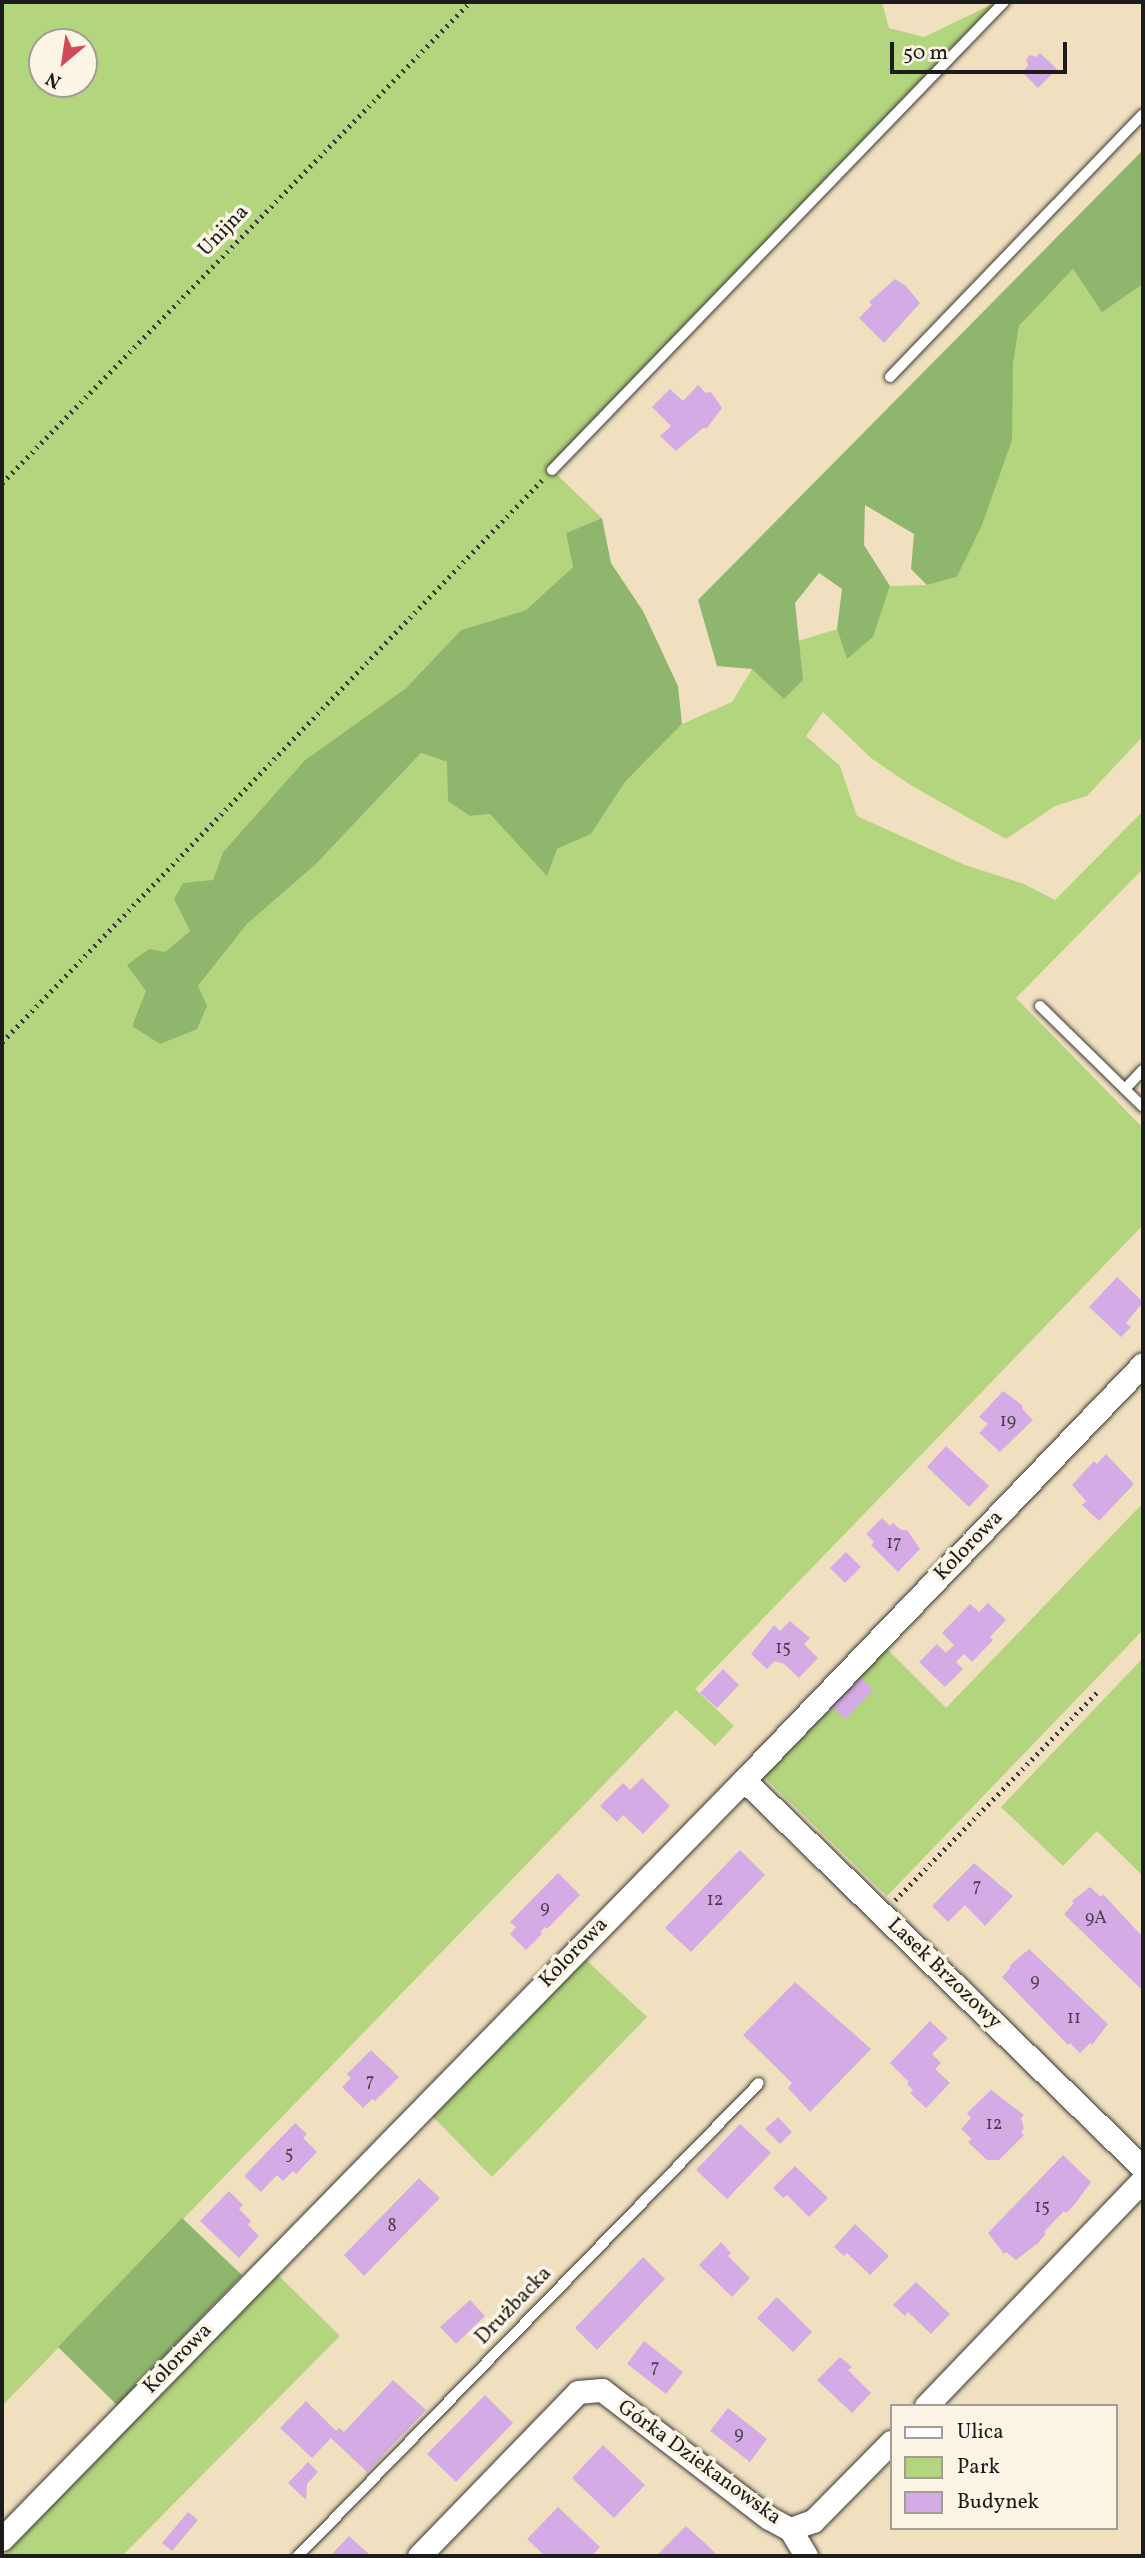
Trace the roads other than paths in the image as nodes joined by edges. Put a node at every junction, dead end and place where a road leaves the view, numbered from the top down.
1 (1004, 2) edge
2 (1143, 114) edge
3 (890, 376) dead end
4 (552, 470) road end
5 (1040, 1006) dead end
6 (1143, 1070) edge
7 (1125, 1089) junction
8 (1143, 1107) edge
9 (1143, 1364) edge
10 (744, 1780) junction
11 (759, 2083) dead end
12 (1143, 2168) edge
13 (1143, 2180) edge
14 (928, 2404) edge
15 (890, 2443) edge
16 (790, 2529) junction
17 (2, 2539) edge
18 (298, 2556) edge
19 (419, 2556) edge
20 (806, 2556) edge

1 - 4 lane
2 - 3 lane
5 - 7 lane
6 - 7 lane
7 - 8 lane
9 - 10 street, Kolorowa
10 - 12 street, Lasek Brzozowy
10 - 17 street, Kolorowa
11 - 18 lane, Drużbacka
13 - 14 street
15 - 16 street, Górka Dziekanowska
16 - 19 street, Górka Dziekanowska
16 - 20 street

